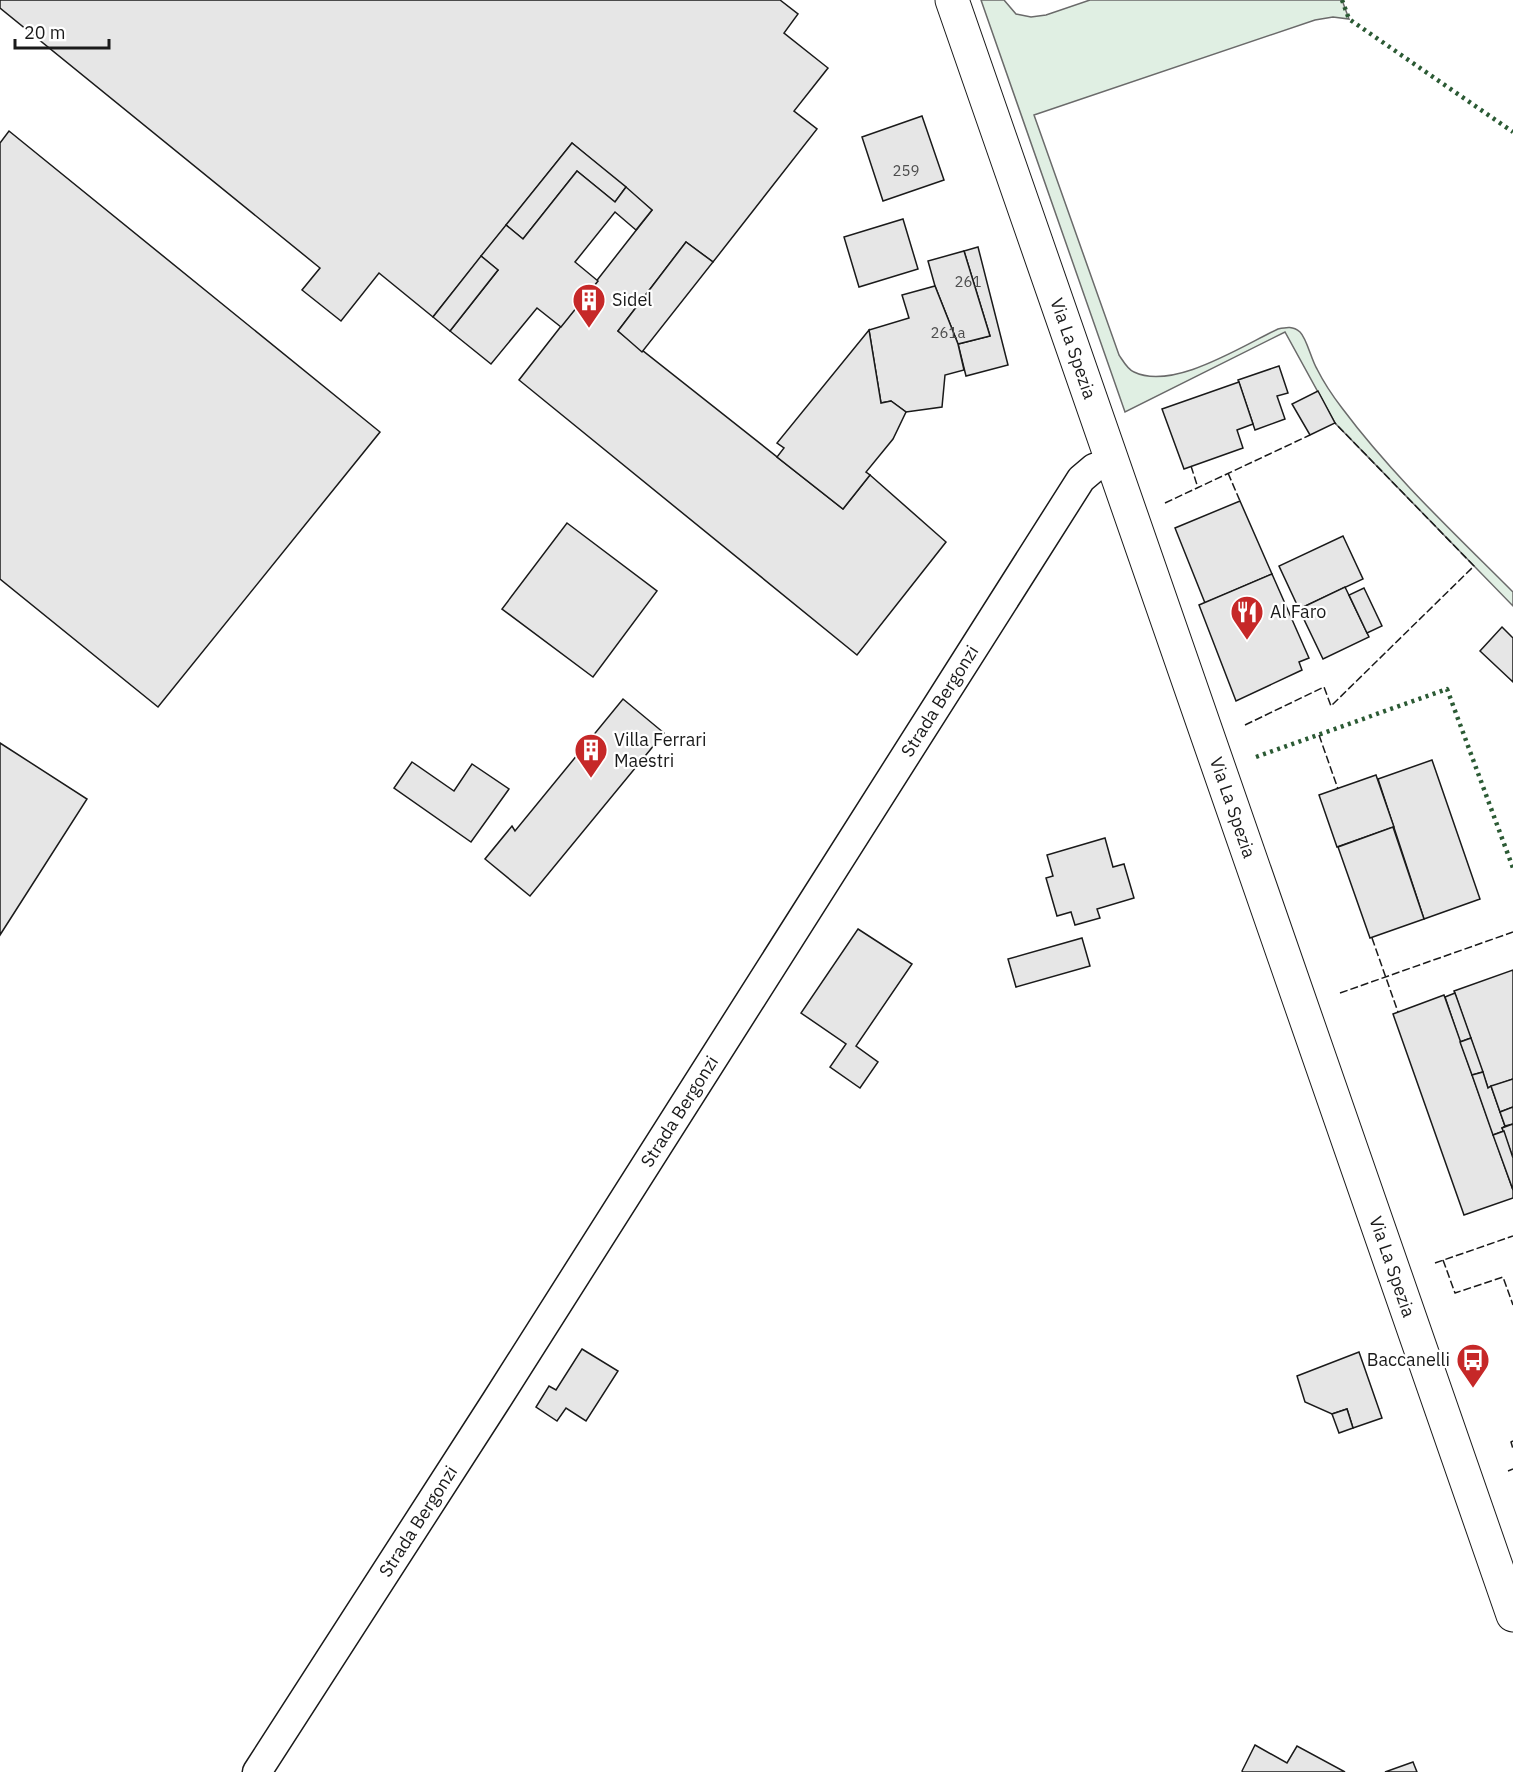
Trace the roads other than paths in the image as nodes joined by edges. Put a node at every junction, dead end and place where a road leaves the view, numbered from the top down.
1 (952, 0) edge
2 (1111, 462) junction
3 (1513, 1615) edge
4 (257, 1772) edge

1 - 2 main road, Via La Spezia
2 - 3 main road, Via La Spezia
2 - 4 street, Strada Bergonzi

